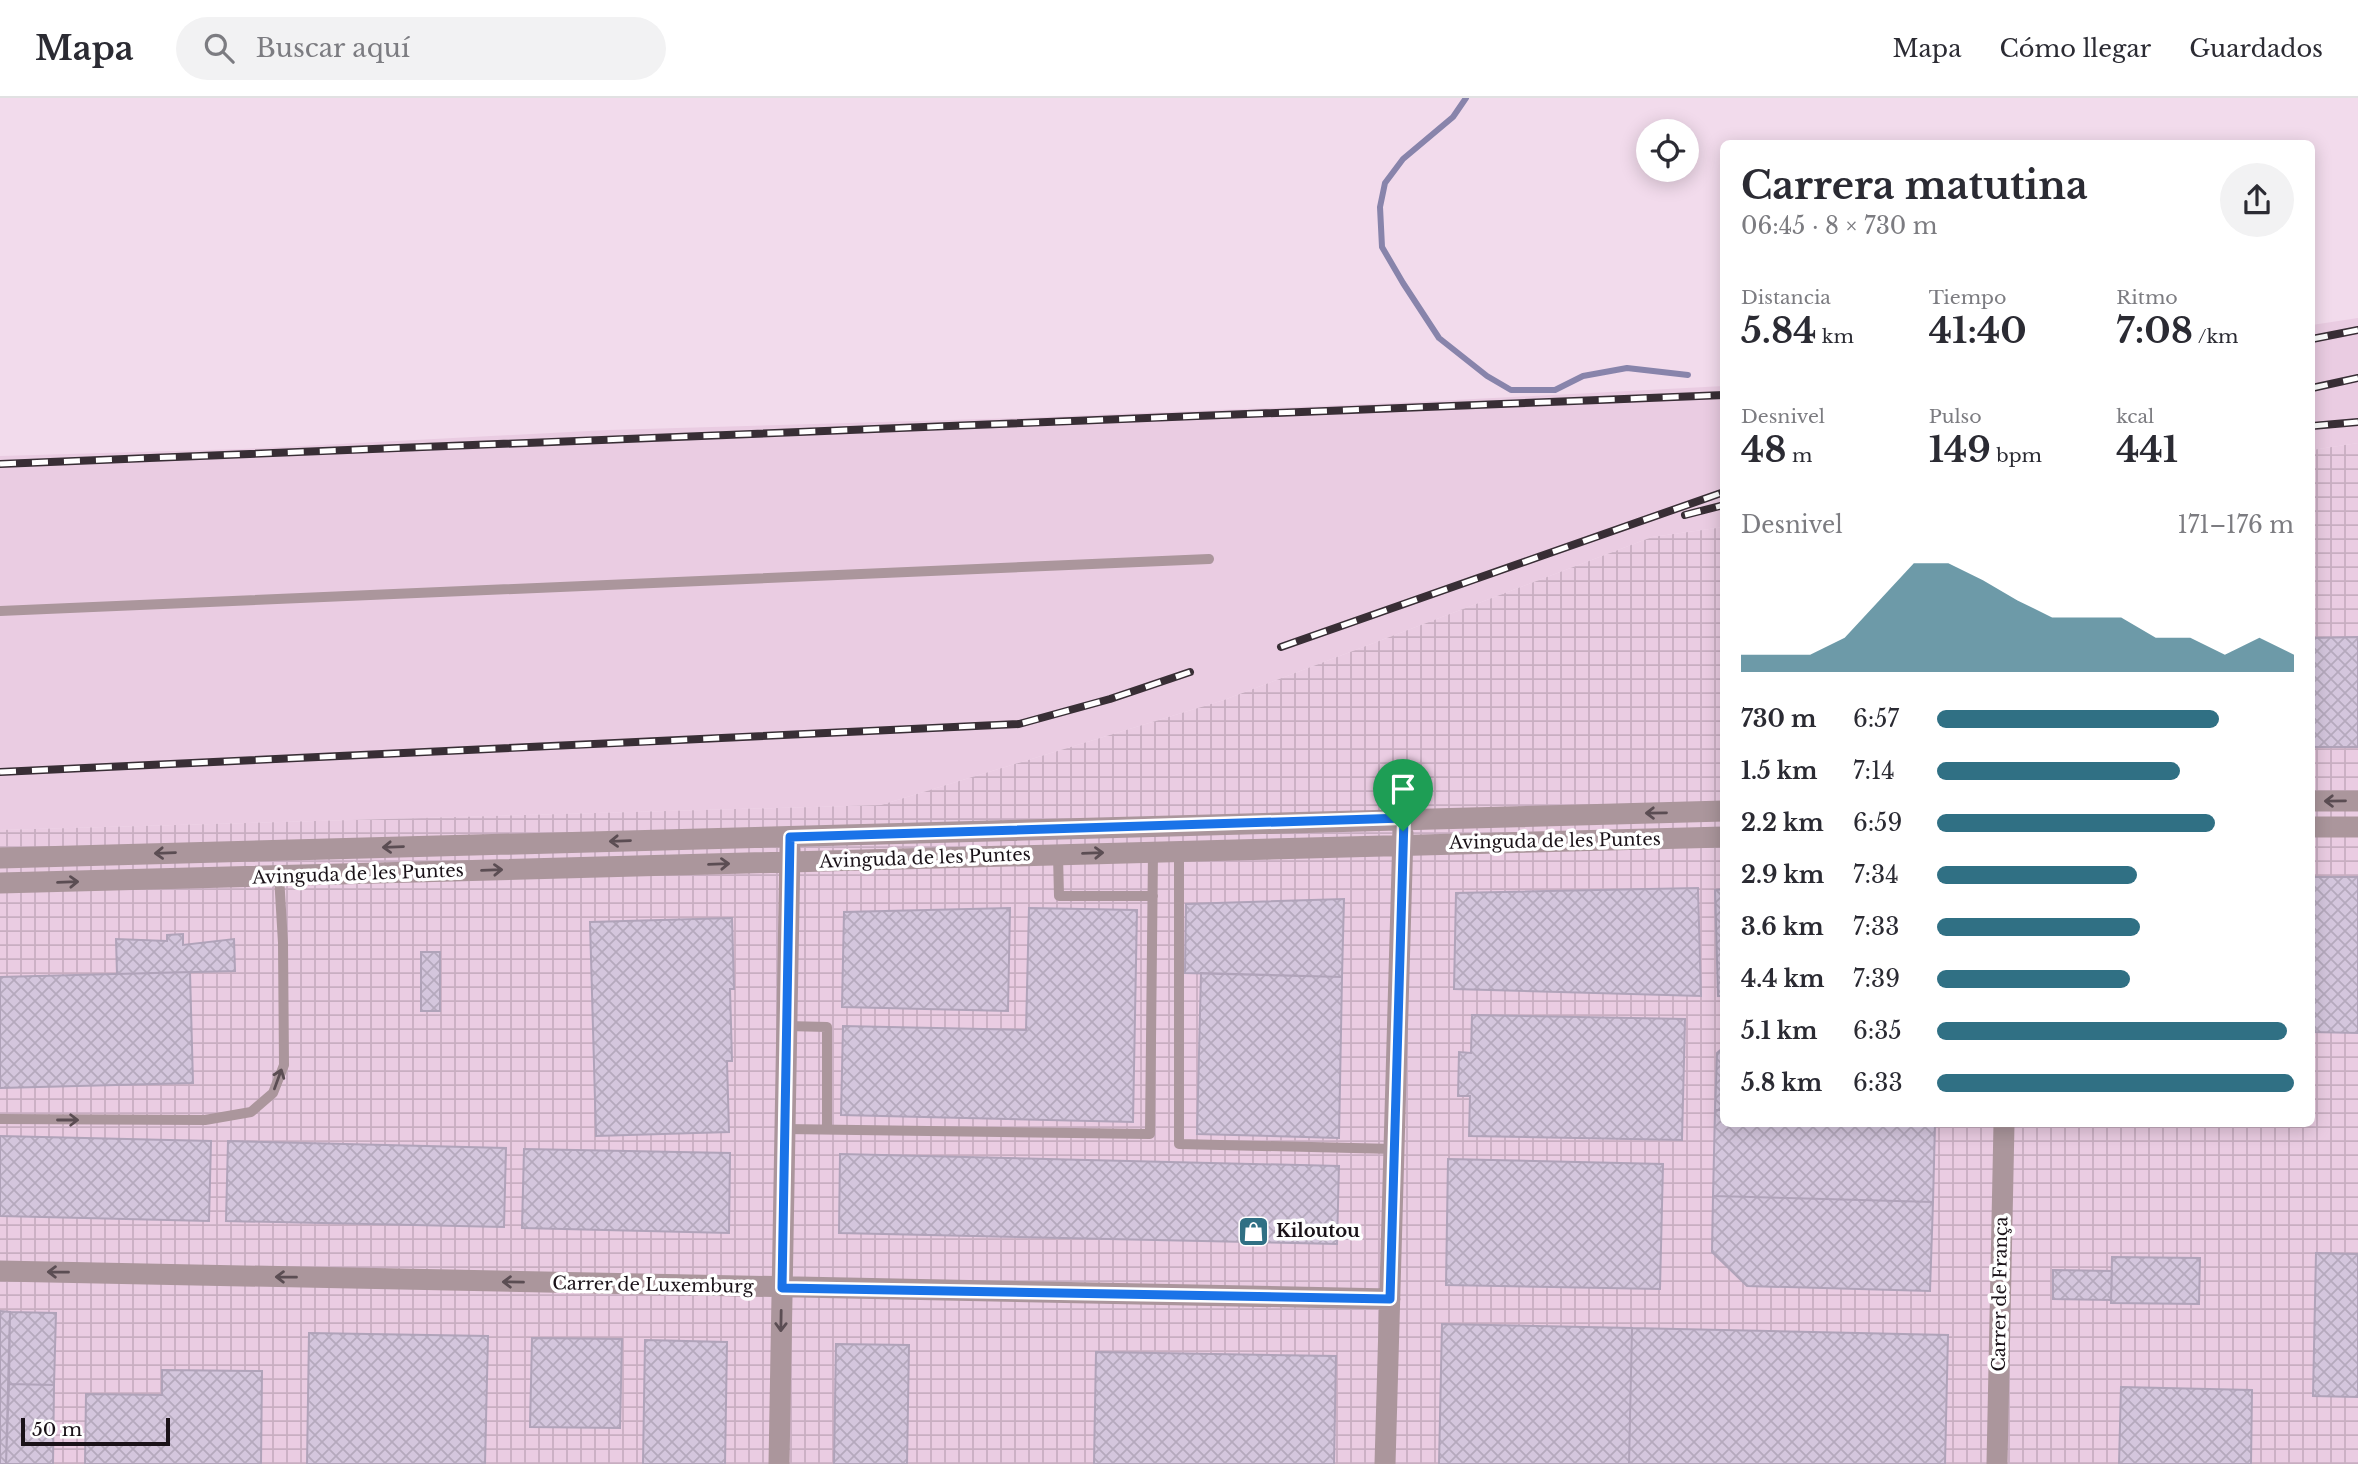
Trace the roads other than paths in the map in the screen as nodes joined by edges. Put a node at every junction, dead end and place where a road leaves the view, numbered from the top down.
1 (1209, 559) dead end
2 (0, 611) edge
3 (2358, 801) edge
4 (2315, 802) edge
5 (1720, 811) edge
6 (1404, 818) junction
7 (2315, 827) edge
8 (2358, 827) edge
9 (1720, 836) edge
10 (790, 837) junction
11 (1403, 844) junction
12 (1179, 851) junction
13 (1153, 852) junction
14 (1058, 855) junction
15 (0, 858) edge
16 (790, 862) junction
17 (279, 876) junction
18 (0, 883) edge
19 (1153, 896) junction
20 (787, 1026) junction
21 (0, 1119) edge
22 (2004, 1127) edge
23 (785, 1129) junction
24 (827, 1129) junction
25 (1394, 1149) junction
26 (0, 1271) edge
27 (782, 1288) junction
28 (1390, 1299) junction
29 (779, 1464) edge
30 (1385, 1464) edge
31 (1997, 1464) edge

1 - 2 lane
3 -> 4 street
5 -> 6 street, Avinguda de les Puntes
6 - 10 street, Avinguda de les Puntes
6 - 11 street
7 - 8 street
9 - 11 street, Avinguda de les Puntes
10 -> 15 street, Avinguda de les Puntes
10 - 16 street
11 - 12 street, Avinguda de les Puntes
11 - 25 street
12 - 13 street, Avinguda de les Puntes
12 - 25 lane
14 -> 13 street, Avinguda de les Puntes
13 - 19 lane
14 - 16 street, Avinguda de les Puntes
14 - 19 lane
17 -> 16 street, Avinguda de les Puntes
16 - 20 street
18 -> 17 street, Avinguda de les Puntes
21 -> 17 lane
19 - 24 lane
20 - 23 street
20 - 24 lane
22 - 31 street, Carrer de França
23 - 24 lane
23 - 27 street
25 - 28 street
27 -> 26 street, Carrer de Luxemburg
27 - 28 street, Carrer de Luxemburg
27 -> 29 street
28 - 30 street

